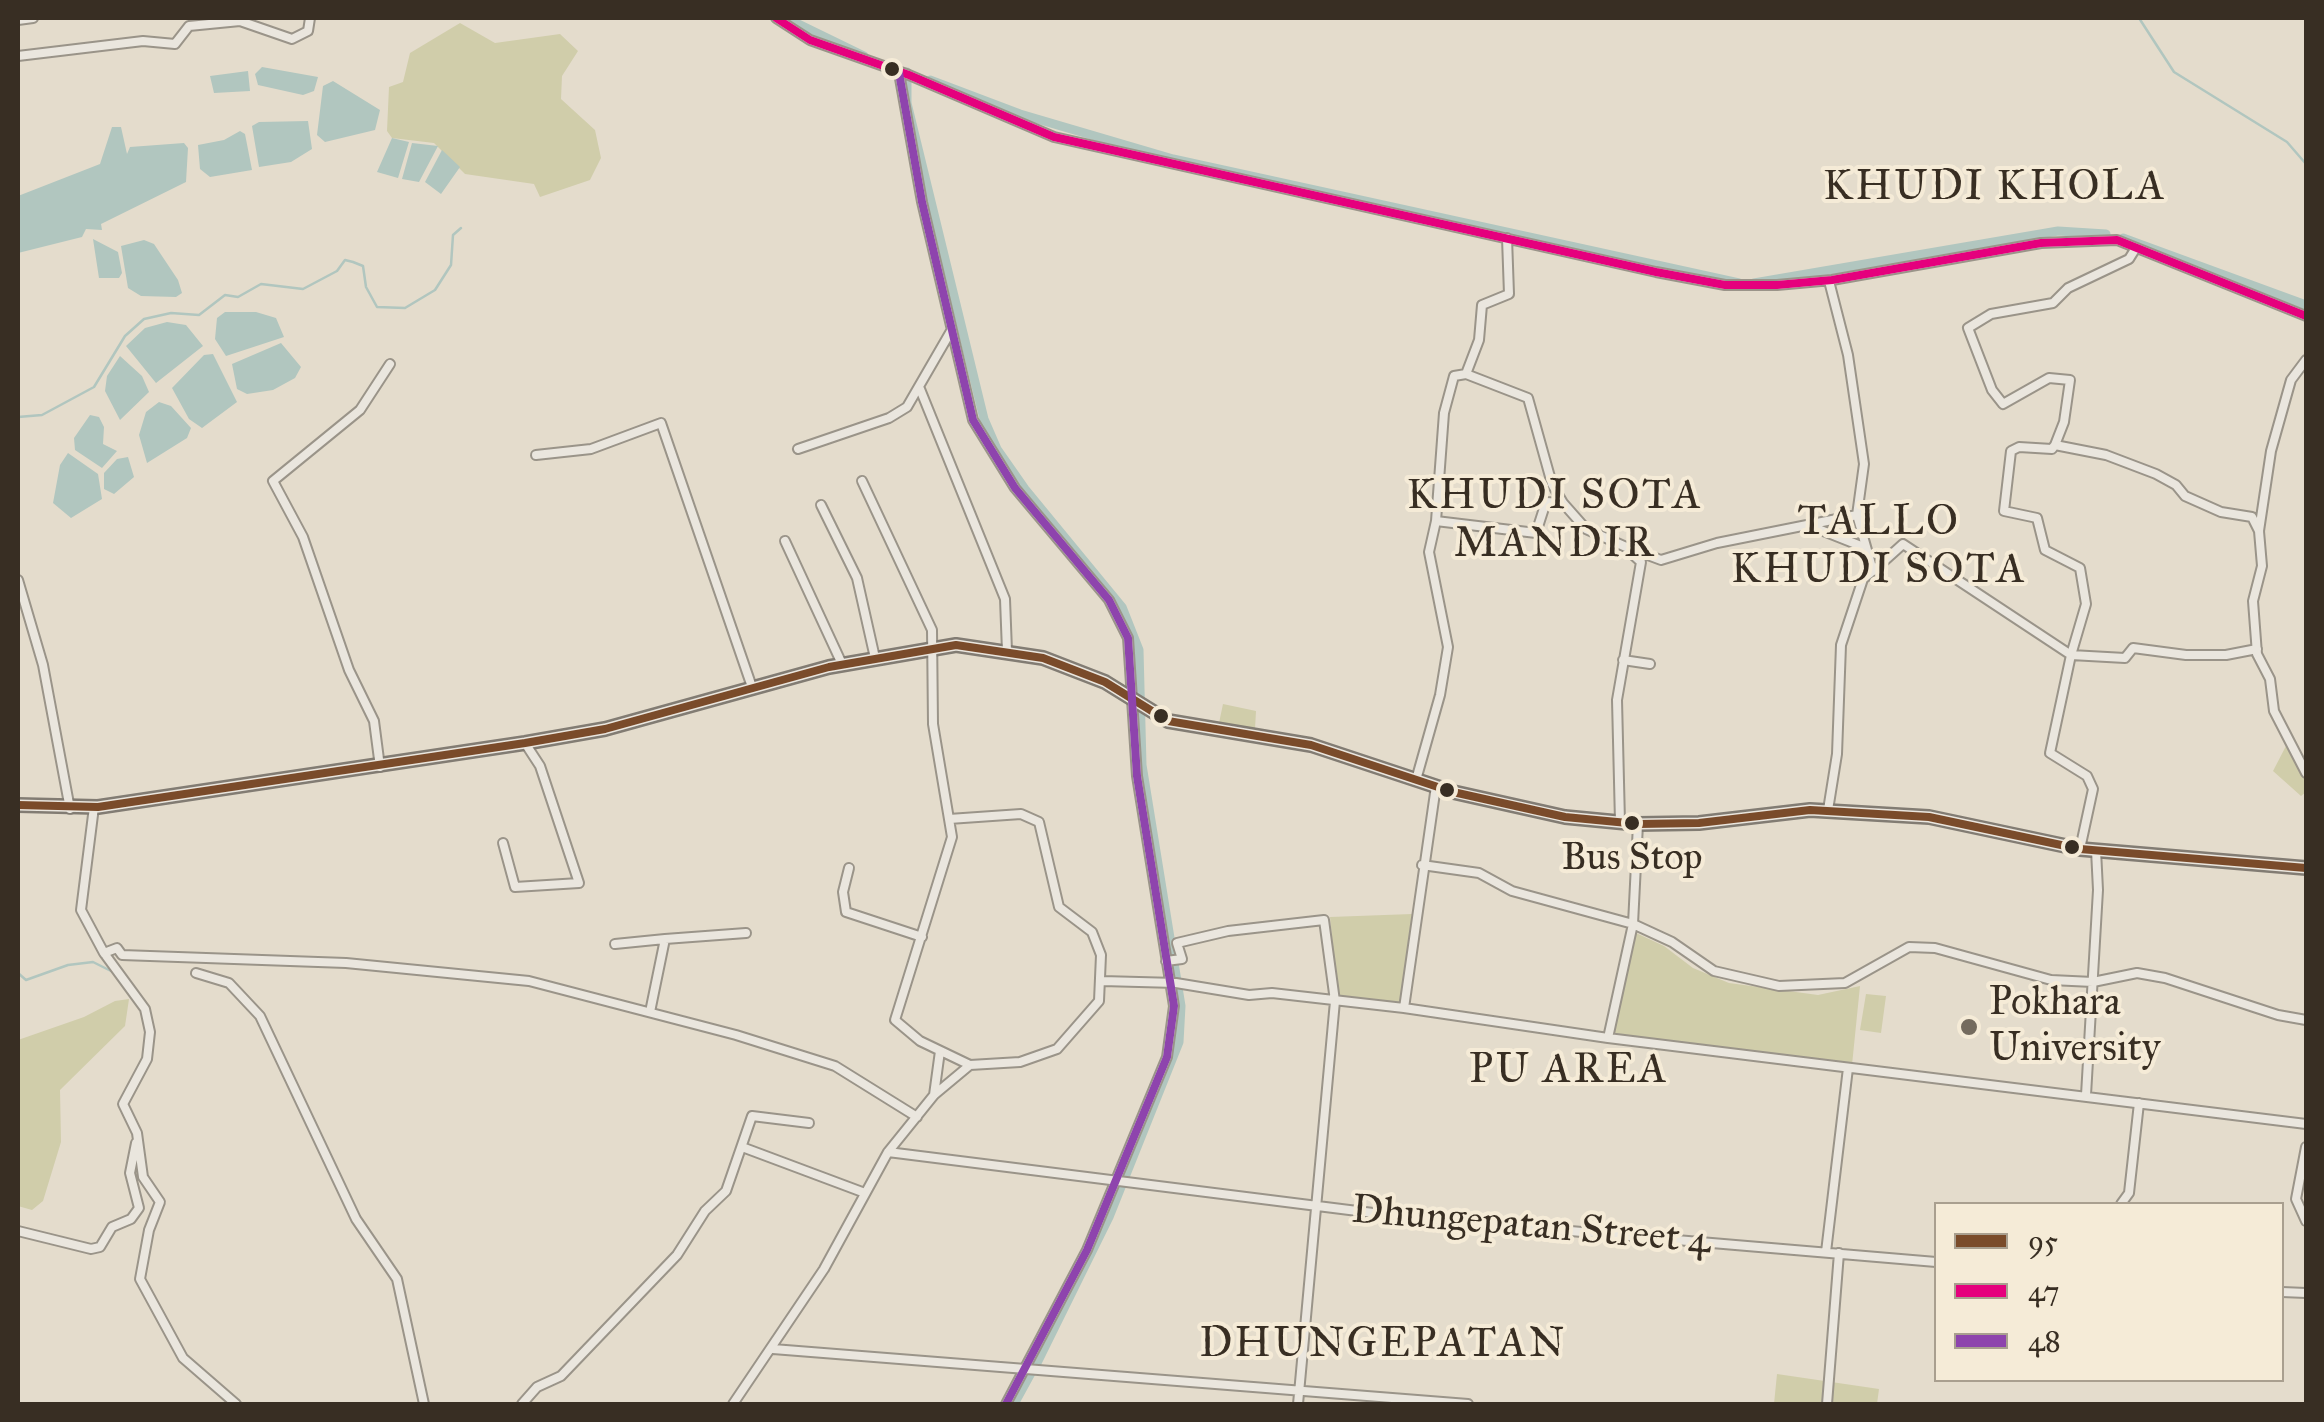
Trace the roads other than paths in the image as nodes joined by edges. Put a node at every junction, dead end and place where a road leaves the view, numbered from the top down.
1 (33, 18) edge
2 (310, 18) edge
3 (776, 18) edge
4 (18, 20) edge
5 (18, 56) edge
6 (899, 73) junction
7 (1507, 238) junction
8 (2134, 251) junction
9 (1829, 280) junction
10 (2306, 316) edge
11 (952, 332) junction
12 (2306, 360) edge
13 (390, 364) dead end
14 (1467, 370) junction
15 (920, 389) junction
16 (2055, 444) junction
17 (798, 449) dead end
18 (536, 455) dead end
19 (862, 481) dead end
20 (1552, 484) junction
21 (1546, 502) junction
22 (1563, 504) junction
23 (821, 505) dead end
24 (1857, 515) junction
25 (1436, 522) junction
26 (1808, 526) junction
27 (2259, 531) junction
28 (785, 541) dead end
29 (1626, 547) junction
30 (1866, 548) junction
31 (1654, 557) junction
32 (1640, 562) junction
33 (1872, 571) junction
34 (18, 580) edge
35 (2257, 648) junction
36 (934, 649) junction
37 (1007, 651) junction
38 (2071, 655) junction
39 (875, 658) junction
40 (1622, 660) junction
41 (842, 664) junction
42 (1650, 664) dead end
43 (752, 687) junction
44 (1140, 703) junction
45 (525, 743) junction
46 (380, 767) junction
47 (2306, 774) edge
48 (1416, 780) junction
49 (1436, 786) junction
50 (18, 805) edge
51 (70, 808) junction
52 (94, 808) junction
53 (1828, 810) junction
54 (949, 819) junction
55 (1620, 822) junction
56 (1638, 824) junction
57 (504, 843) dead end
58 (2080, 848) junction
59 (2096, 850) junction
60 (1422, 865) junction
61 (849, 868) dead end
62 (2306, 868) edge
63 (1633, 924) junction
64 (746, 933) dead end
65 (922, 937) junction
66 (665, 939) junction
67 (614, 944) dead end
68 (104, 953) junction
69 (1166, 962) junction
70 (196, 973) dead end
71 (1102, 981) junction
72 (1169, 982) junction
73 (2092, 982) junction
74 (1335, 1002) junction
75 (1404, 1008) junction
76 (650, 1012) junction
77 (2306, 1020) edge
78 (1608, 1038) junction
79 (940, 1052) junction
80 (970, 1064) junction
81 (1848, 1068) junction
82 (934, 1094) junction
83 (2086, 1095) junction
84 (2139, 1103) junction
85 (917, 1116) junction
86 (809, 1124) dead end
87 (2306, 1124) edge
88 (138, 1134) junction
89 (742, 1147) junction
90 (2306, 1147) edge
91 (888, 1152) junction
92 (1120, 1184) junction
93 (865, 1193) junction
94 (2123, 1202) edge
95 (1316, 1207) junction
96 (2306, 1221) edge
97 (18, 1231) edge
98 (1826, 1252) junction
99 (1839, 1254) junction
100 (1934, 1262) edge
101 (773, 1348) junction
102 (1026, 1368) junction
103 (1300, 1390) junction
104 (236, 1404) edge
105 (424, 1404) edge
106 (522, 1404) edge
107 (734, 1404) edge
108 (1006, 1404) edge
109 (1298, 1404) edge
110 (1468, 1404) edge
111 (1827, 1404) edge

1 - 4 street
2 - 5 street
3 - 6 street
6 - 7 street
6 - 11 street
7 - 9 street
7 - 14 street
8 - 9 street
8 - 10 street
8 - 16 street
9 - 24 street
11 - 15 street
11 - 44 street
12 - 27 street
13 - 46 street
14 - 20 street
14 - 25 street
15 - 17 street
15 - 37 street
16 - 27 street
16 - 38 street
18 - 43 street
19 - 36 street
20 - 21 street
20 - 22 street
21 - 22 street
21 - 25 street
22 - 29 street
23 - 39 street
24 - 26 street
24 - 30 street
25 - 48 street
26 - 30 street
26 - 31 street
27 - 35 street
28 - 41 street
29 - 31 street
29 - 32 street
30 - 33 street
31 - 32 street
32 - 40 street
33 - 38 street
33 - 53 street
34 - 51 street
35 - 38 street
35 - 47 street
36 - 37 main road
36 - 39 main road
36 - 54 street
37 - 44 main road
38 - 58 street
39 - 41 main road
40 - 42 street
40 - 55 street
41 - 43 main road
43 - 45 main road
44 - 48 main road
44 - 69 street
45 - 46 main road
45 - 57 street
46 - 52 main road
48 - 49 main road
49 - 55 main road
49 - 60 street
50 - 51 main road
51 - 52 main road
52 - 68 street
53 - 56 main road
53 - 58 main road
54 - 65 street
54 - 71 street
55 - 56 main road
56 - 63 street
58 - 59 main road
59 - 62 main road
59 - 73 street
60 - 63 street
60 - 75 street
61 - 65 street
63 - 73 street
63 - 78 street
64 - 66 street
65 - 79 street
66 - 67 street
66 - 76 street
68 - 76 street
68 - 88 street
69 - 72 street
69 - 74 street
70 - 105 street
71 - 72 street
71 - 80 street
72 - 74 street
72 - 92 street
73 - 77 street
73 - 83 street
74 - 75 street
74 - 95 street
75 - 78 street
76 - 85 street
78 - 81 street
79 - 80 street
79 - 82 street
80 - 82 street
81 - 83 street
81 - 98 street
82 - 85 street
83 - 84 street
84 - 87 street
84 - 94 street
85 - 91 street
86 - 89 street
88 - 97 street
88 - 104 street
89 - 93 street
89 - 106 street
90 - 96 street
91 - 92 street, Dhungepatan Street 4
91 - 93 street
92 - 95 street, Dhungepatan Street 4
92 - 102 street
93 - 101 street
95 - 98 street, Dhungepatan Street 4
95 - 103 street
98 - 99 street, Dhungepatan Street 4
99 - 100 street, Dhungepatan Street 4
99 - 111 street
101 - 102 street
101 - 107 street
102 - 103 street
102 - 108 street
103 - 109 street
103 - 110 street

